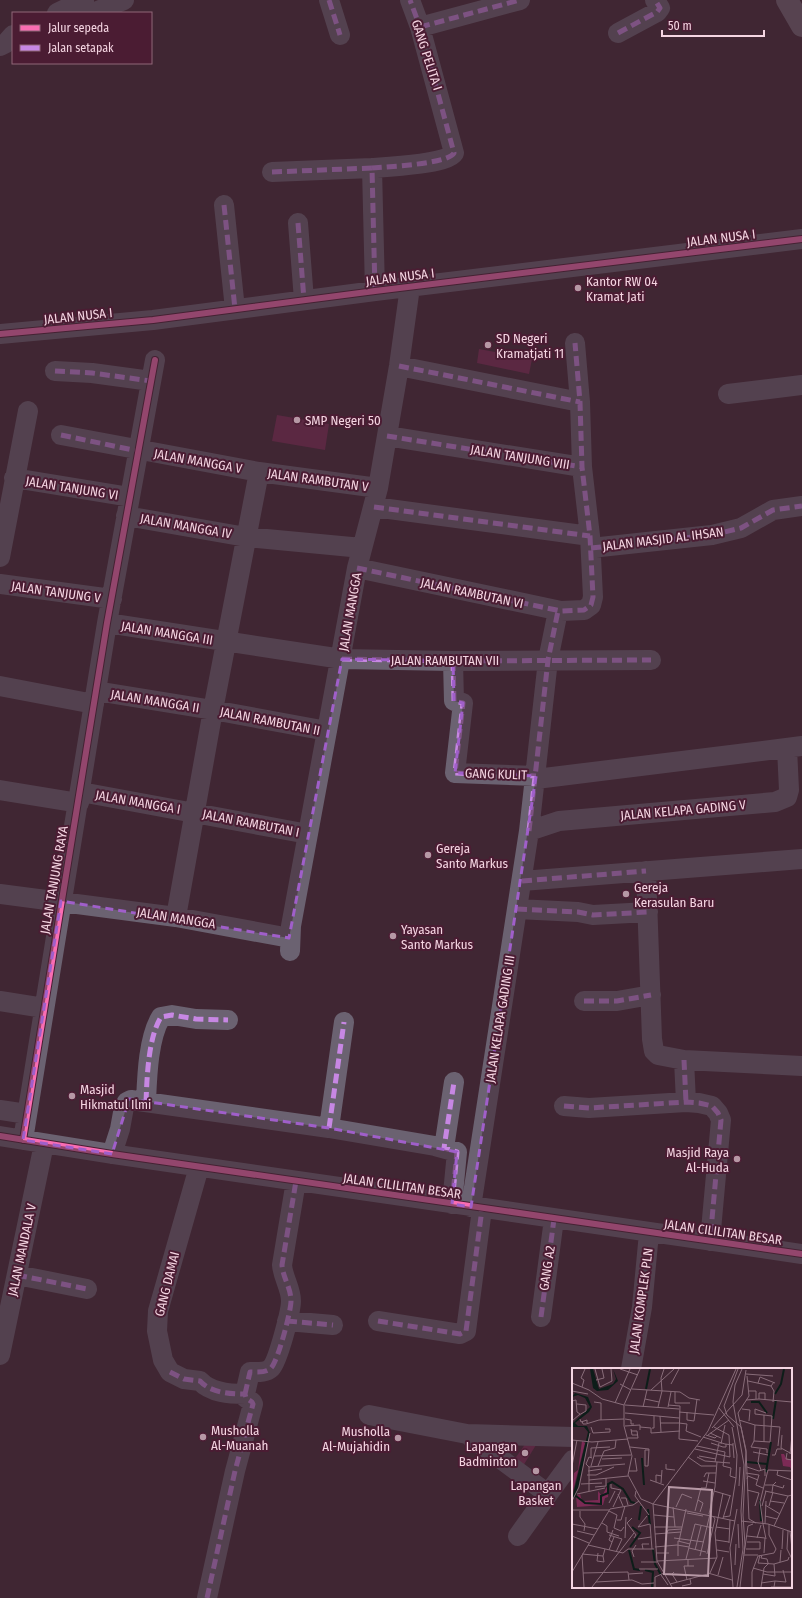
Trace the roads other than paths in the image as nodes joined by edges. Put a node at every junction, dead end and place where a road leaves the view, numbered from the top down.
1 (84, 0) edge
2 (124, 0) edge
3 (329, 0) edge
4 (410, 0) edge
5 (520, 0) edge
6 (655, 0) edge
7 (787, 0) edge
8 (59, 12) edge
9 (95, 12) edge
10 (802, 26) edge
11 (420, 27) junction
12 (618, 33) dead end
13 (340, 35) dead end
14 (372, 168) junction
15 (272, 172) dead end
16 (224, 206) dead end
17 (298, 223) dead end
18 (802, 239) edge
19 (410, 287) junction
20 (375, 290) junction
21 (304, 300) junction
22 (235, 309) junction
23 (0, 334) edge
24 (576, 343) dead end
25 (155, 360) dead end
26 (399, 366) junction
27 (55, 371) dead end
28 (151, 381) junction
29 (802, 385) edge
30 (728, 394) dead end
31 (580, 402) junction
32 (28, 411) dead end
33 (61, 435) dead end
34 (387, 436) junction
35 (138, 451) junction
36 (582, 467) junction
37 (259, 472) junction
38 (14, 478) junction
39 (378, 488) junction
40 (128, 506) junction
41 (802, 506) edge
42 (374, 507) junction
43 (246, 537) junction
44 (590, 542) junction
45 (362, 548) junction
46 (0, 558) edge
47 (357, 568) junction
48 (0, 584) edge
49 (112, 599) junction
50 (587, 608) joint
51 (558, 611) junction
52 (107, 624) junction
53 (227, 642) junction
54 (342, 659) junction
55 (548, 660) junction
56 (651, 660) dead end
57 (453, 661) junction
58 (0, 686) edge
59 (95, 698) junction
60 (213, 710) junction
61 (327, 732) junction
62 (795, 747) edge
63 (536, 777) junction
64 (0, 790) edge
65 (80, 797) junction
66 (195, 812) junction
67 (530, 831) junction
68 (308, 834) junction
69 (802, 859) edge
70 (646, 871) junction
71 (522, 882) junction
72 (0, 894) edge
73 (61, 901) junction
74 (517, 909) junction
75 (648, 912) junction
76 (176, 917) junction
77 (651, 995) junction
78 (0, 1001) edge
79 (584, 1001) dead end
80 (44, 1008) junction
81 (228, 1020) dead end
82 (344, 1022) dead end
83 (684, 1060) junction
84 (802, 1066) edge
85 (454, 1082) dead end
86 (146, 1102) junction
87 (686, 1102) junction
88 (564, 1106) dead end
89 (0, 1110) edge
90 (27, 1114) junction
91 (329, 1128) junction
92 (0, 1136) edge
93 (22, 1140) junction
94 (44, 1144) junction
95 (444, 1148) junction
96 (112, 1154) junction
97 (199, 1167) junction
98 (296, 1181) junction
99 (468, 1206) junction
100 (554, 1219) junction
101 (649, 1233) junction
102 (710, 1241) junction
103 (802, 1254) edge
104 (17, 1275) junction
105 (87, 1289) dead end
106 (540, 1317) dead end
107 (287, 1321) junction
108 (378, 1321) dead end
109 (333, 1325) dead end
110 (0, 1355) edge
111 (631, 1368) edge
112 (245, 1394) junction
113 (369, 1415) dead end
114 (467, 1434) junction
115 (572, 1437) edge
116 (572, 1461) edge
117 (548, 1494) junction
118 (518, 1536) dead end
119 (207, 1598) edge

1 - 8 street
2 - 9 street
3 - 13 street
4 - 11 street, GANG PELITA I
5 - 11 street
6 - 12 street
7 - 10 highway
11 - 14 street, GANG PELITA I
14 - 15 street
14 - 20 street
16 - 22 street
17 - 21 street
18 - 19 street, JALAN NUSA I
19 - 20 street, JALAN NUSA I
19 - 26 street, JALAN MANGGA
20 - 21 street, JALAN NUSA I
21 - 22 street, JALAN NUSA I
22 - 23 street, JALAN NUSA I
24 - 31 street
25 - 28 street, JALAN TANJUNG RAYA
26 - 31 street
26 - 34 street, JALAN MANGGA
27 - 28 street
28 - 35 street, JALAN TANJUNG RAYA
29 - 30 street
31 - 36 street
32 - 38 street
33 - 35 street, JALAN MANGGA V
34 - 36 street, JALAN TANJUNG VIII
34 - 39 street, JALAN MANGGA
35 - 37 street, JALAN MANGGA V
35 - 40 street, JALAN TANJUNG RAYA
36 - 44 street, JALAN TANJUNG VIII
37 - 39 street, JALAN RAMBUTAN V
37 - 43 street
38 - 40 street, JALAN TANJUNG VI
38 - 46 street
39 - 42 street, JALAN MANGGA
40 - 43 street, JALAN MANGGA IV
40 - 49 street, JALAN TANJUNG RAYA
41 - 44 street, JALAN MASJID AL IHSAN
42 - 44 street, JALAN MASJID AL IHSAN
42 - 45 street, JALAN MANGGA
43 - 45 street, JALAN MANGGA IV
43 - 53 street
44 - 50 street, JALAN TANJUNG VIII
45 - 47 street, JALAN MANGGA
47 - 51 street, JALAN RAMBUTAN VI
47 - 54 street, JALAN MANGGA
48 - 49 street, JALAN TANJUNG V
49 - 52 street, JALAN TANJUNG RAYA
50 - 51 street, JALAN RAMBUTAN VI
51 - 55 street, JALAN KELAPA GADING III
52 - 53 street, JALAN MANGGA III
52 - 59 street, JALAN TANJUNG RAYA
53 - 54 street, JALAN MANGGA III
53 - 60 street
54 - 57 street, JALAN RAMBUTAN VII
54 - 61 street, JALAN MANGGA
55 - 56 street, JALAN RAMBUTAN VII
55 - 57 street, JALAN RAMBUTAN VII
55 - 63 street, JALAN KELAPA GADING III
57 - 63 street, GANG KULIT
58 - 59 street, JALAN MANGGA II
59 - 60 street, JALAN MANGGA II
59 - 65 street, JALAN TANJUNG RAYA
60 - 61 street, JALAN RAMBUTAN II
60 - 66 street
61 - 68 street, JALAN MANGGA
62 - 63 street, JALAN KELAPA GADING V
62 - 67 street, JALAN KELAPA GADING V
63 - 67 street, JALAN KELAPA GADING III
64 - 65 street, JALAN MANGGA I
65 - 66 street, JALAN MANGGA I
65 - 73 street, JALAN TANJUNG RAYA
66 - 68 street, JALAN RAMBUTAN I
66 - 76 street
67 - 71 street, JALAN KELAPA GADING III
68 - 76 street, JALAN MANGGA
69 - 70 street
70 - 71 street
70 - 75 street
71 - 74 street, JALAN KELAPA GADING III
72 - 73 street, JALAN MANGGA
73 - 76 street, JALAN MANGGA
73 - 80 street, JALAN TANJUNG RAYA
74 - 75 street
74 - 99 street, JALAN KELAPA GADING III
75 - 77 street
77 - 79 street
77 - 83 street
78 - 80 street
80 - 90 street, JALAN TANJUNG RAYA
81 - 86 street
82 - 91 street
83 - 84 street
83 - 87 street
85 - 95 street
86 - 91 street
86 - 96 street
87 - 88 street
87 - 102 street
89 - 90 street
90 - 93 street, JALAN TANJUNG RAYA
91 - 95 street
92 - 93 street, JALAN CILILITAN BESAR
93 - 94 street, JALAN CILILITAN BESAR
94 - 96 street, JALAN CILILITAN BESAR
94 - 104 street, JALAN MANDALA V
95 - 99 street
96 - 97 street, JALAN CILILITAN BESAR
97 - 98 street, JALAN CILILITAN BESAR
97 - 112 street, GANG DAMAI
98 - 99 street, JALAN CILILITAN BESAR
98 - 107 street
99 - 100 street, JALAN CILILITAN BESAR
99 - 108 street
100 - 101 street, JALAN CILILITAN BESAR
100 - 106 street, GANG A2
101 - 102 street, JALAN CILILITAN BESAR
101 - 111 street, JALAN KOMPLEK PLN
102 - 103 street, JALAN CILILITAN BESAR
104 - 105 street
104 - 110 street, JALAN MANDALA V
107 - 109 street
107 - 112 street
112 - 119 street
113 - 114 street
114 - 115 street
114 - 117 street
116 - 117 street
117 - 118 street

